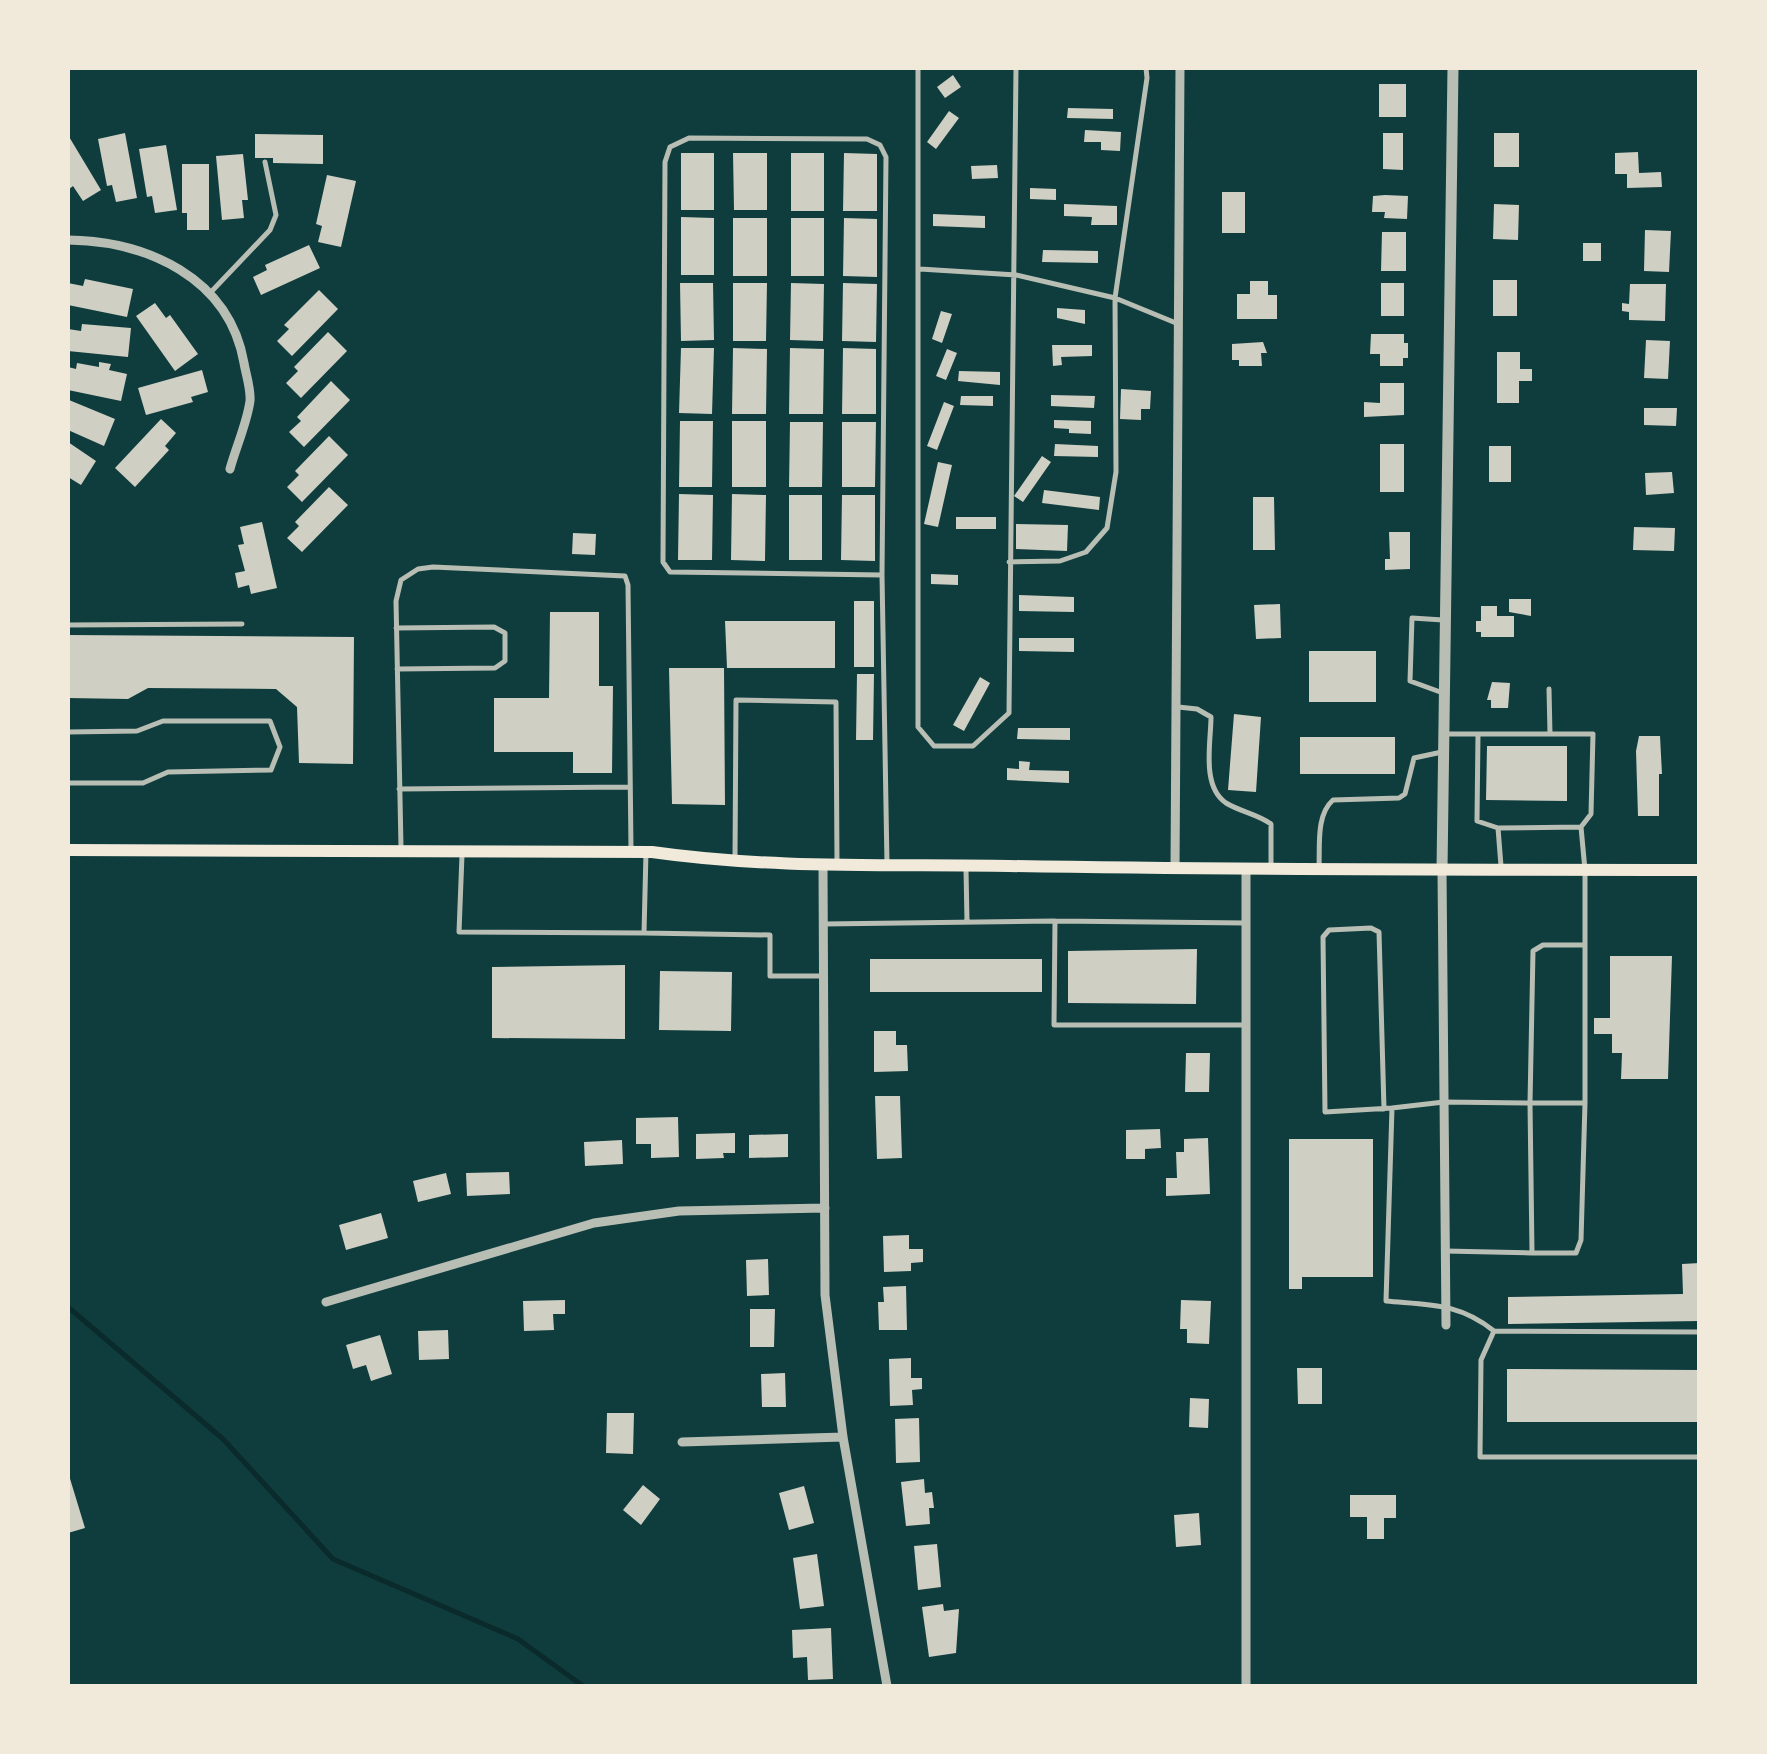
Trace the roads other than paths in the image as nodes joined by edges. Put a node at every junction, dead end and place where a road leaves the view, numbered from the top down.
1 (918, 68) edge
2 (1016, 68) edge
3 (1146, 68) edge
4 (1180, 68) edge
5 (1453, 68) edge
6 (264, 162) dead end
7 (68, 240) edge
8 (920, 269) junction
9 (1016, 276) junction
10 (208, 294) junction
11 (1115, 298) junction
12 (1176, 323) junction
13 (230, 468) dead end
14 (1009, 562) junction
15 (882, 575) junction
16 (1446, 620) junction
17 (242, 624) dead end
18 (68, 625) edge
19 (396, 628) junction
20 (397, 669) junction
21 (1549, 689) dead end
22 (1445, 694) junction
23 (1176, 707) junction
24 (68, 732) edge
25 (1446, 734) junction
26 (1478, 734) junction
27 (1550, 734) junction
28 (1445, 752) junction
29 (68, 783) edge
30 (630, 787) junction
31 (399, 789) junction
32 (1498, 828) junction
33 (1581, 828) junction
34 (68, 850) edge
35 (402, 851) junction
36 (462, 851) junction
37 (638, 852) junction
38 (735, 862) junction
39 (966, 866) junction
40 (830, 867) junction
41 (887, 867) junction
42 (1246, 868) junction
43 (1175, 869) junction
44 (1501, 869) junction
45 (1271, 870) junction
46 (1442, 870) junction
47 (1584, 870) junction
48 (1700, 870) edge
49 (1319, 871) junction
50 (1055, 920) junction
51 (967, 922) junction
52 (1246, 923) junction
53 (824, 924) junction
54 (644, 933) junction
55 (1584, 945) junction
56 (825, 976) junction
57 (1245, 1025) junction
58 (1444, 1102) junction
59 (1530, 1103) junction
60 (1584, 1103) junction
61 (1388, 1109) junction
62 (825, 1208) junction
63 (1445, 1251) junction
64 (1532, 1252) junction
65 (326, 1302) dead end
66 (1446, 1306) junction
67 (1446, 1325) dead end
68 (1494, 1331) junction
69 (1700, 1332) edge
70 (843, 1437) junction
71 (682, 1442) dead end
72 (1700, 1457) edge
73 (887, 1686) edge
74 (1246, 1686) edge

1 - 8 lane
2 - 9 lane
3 - 11 lane
4 - 12 street
5 - 16 street
6 - 10 lane
7 - 10 street
8 - 9 lane
8 - 14 lane
9 - 11 lane
9 - 14 lane
10 - 13 street
11 - 12 lane
11 - 14 lane
12 - 23 street
15 - 15 lane
15 - 41 lane
16 - 22 street
16 - 22 lane
17 - 18 lane
19 - 20 lane
19 - 20 lane
19 - 30 lane
20 - 31 lane
21 - 27 lane
22 - 25 street
23 - 43 street
23 - 45 lane
24 - 29 lane
25 - 26 lane
25 - 28 street
26 - 27 lane
26 - 32 lane
27 - 33 lane
28 - 46 street
28 - 49 lane
30 - 31 lane
30 - 37 lane
31 - 35 lane
32 - 33 lane
32 - 44 lane
33 - 47 lane
34 - 35 main road
35 - 36 main road
36 - 37 main road
36 - 54 lane
37 - 38 main road
37 - 54 lane
38 - 40 main road
38 - 40 lane
39 - 41 main road
39 - 43 main road
39 - 51 lane
40 - 41 main road
40 - 53 street
42 - 43 main road
42 - 45 main road
42 - 52 street
44 - 46 main road
44 - 47 main road
45 - 49 main road
46 - 49 main road
46 - 58 street
47 - 48 main road
47 - 55 lane
50 - 51 lane
50 - 52 lane
50 - 57 lane
51 - 53 lane
52 - 57 street
53 - 56 street
54 - 56 lane
55 - 59 lane
55 - 60 lane
56 - 62 street
57 - 74 street
58 - 59 lane
58 - 61 lane
58 - 63 street
59 - 60 lane
59 - 64 lane
60 - 64 lane
61 - 61 lane
61 - 66 lane
62 - 65 street
62 - 70 street
63 - 64 lane
63 - 66 street
66 - 67 street
66 - 68 lane
68 - 69 lane
68 - 72 lane
70 - 71 street
70 - 73 street

